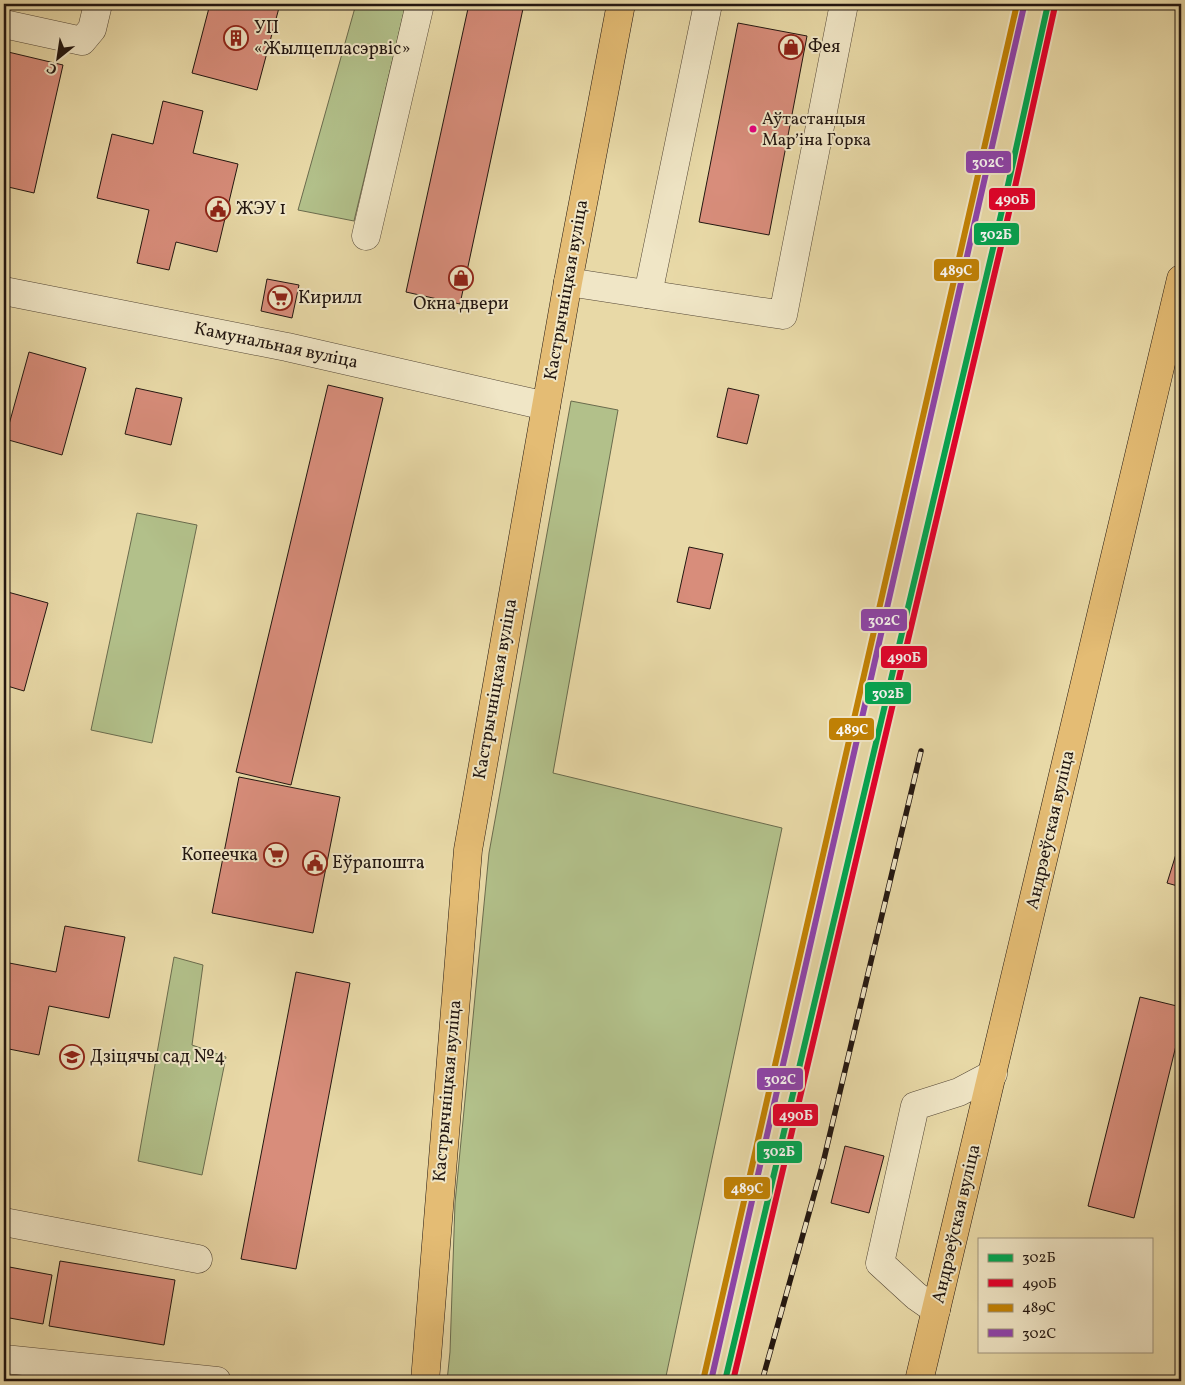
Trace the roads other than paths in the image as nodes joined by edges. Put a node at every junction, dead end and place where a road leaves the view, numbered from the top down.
1 (98, 4) edge
2 (420, 4) edge
3 (621, 4) edge
4 (708, 4) edge
5 (844, 4) edge
6 (4, 24) edge
7 (366, 236) dead end
8 (568, 282) junction
9 (1180, 286) edge
10 (4, 294) edge
11 (648, 294) junction
12 (546, 406) junction
13 (993, 1074) junction
14 (4, 1222) edge
15 (198, 1260) dead end
16 (936, 1310) junction
17 (4, 1359) edge
18 (217, 1381) edge
19 (425, 1381) edge
20 (919, 1381) edge

1 - 6 street
2 - 7 street
3 - 8 main road, Кастрычніцкая вуліца
4 - 11 street
5 - 11 street
8 - 11 street
8 - 12 main road, Кастрычніцкая вуліца
9 - 13 main road, Андрэеўская вуліца
10 - 12 street, Камунальная вуліца
12 - 19 main road, Кастрычніцкая вуліца
13 - 16 main road, Андрэеўская вуліца
13 - 16 street
14 - 15 street
16 - 20 main road, Андрэеўская вуліца
17 - 18 street

